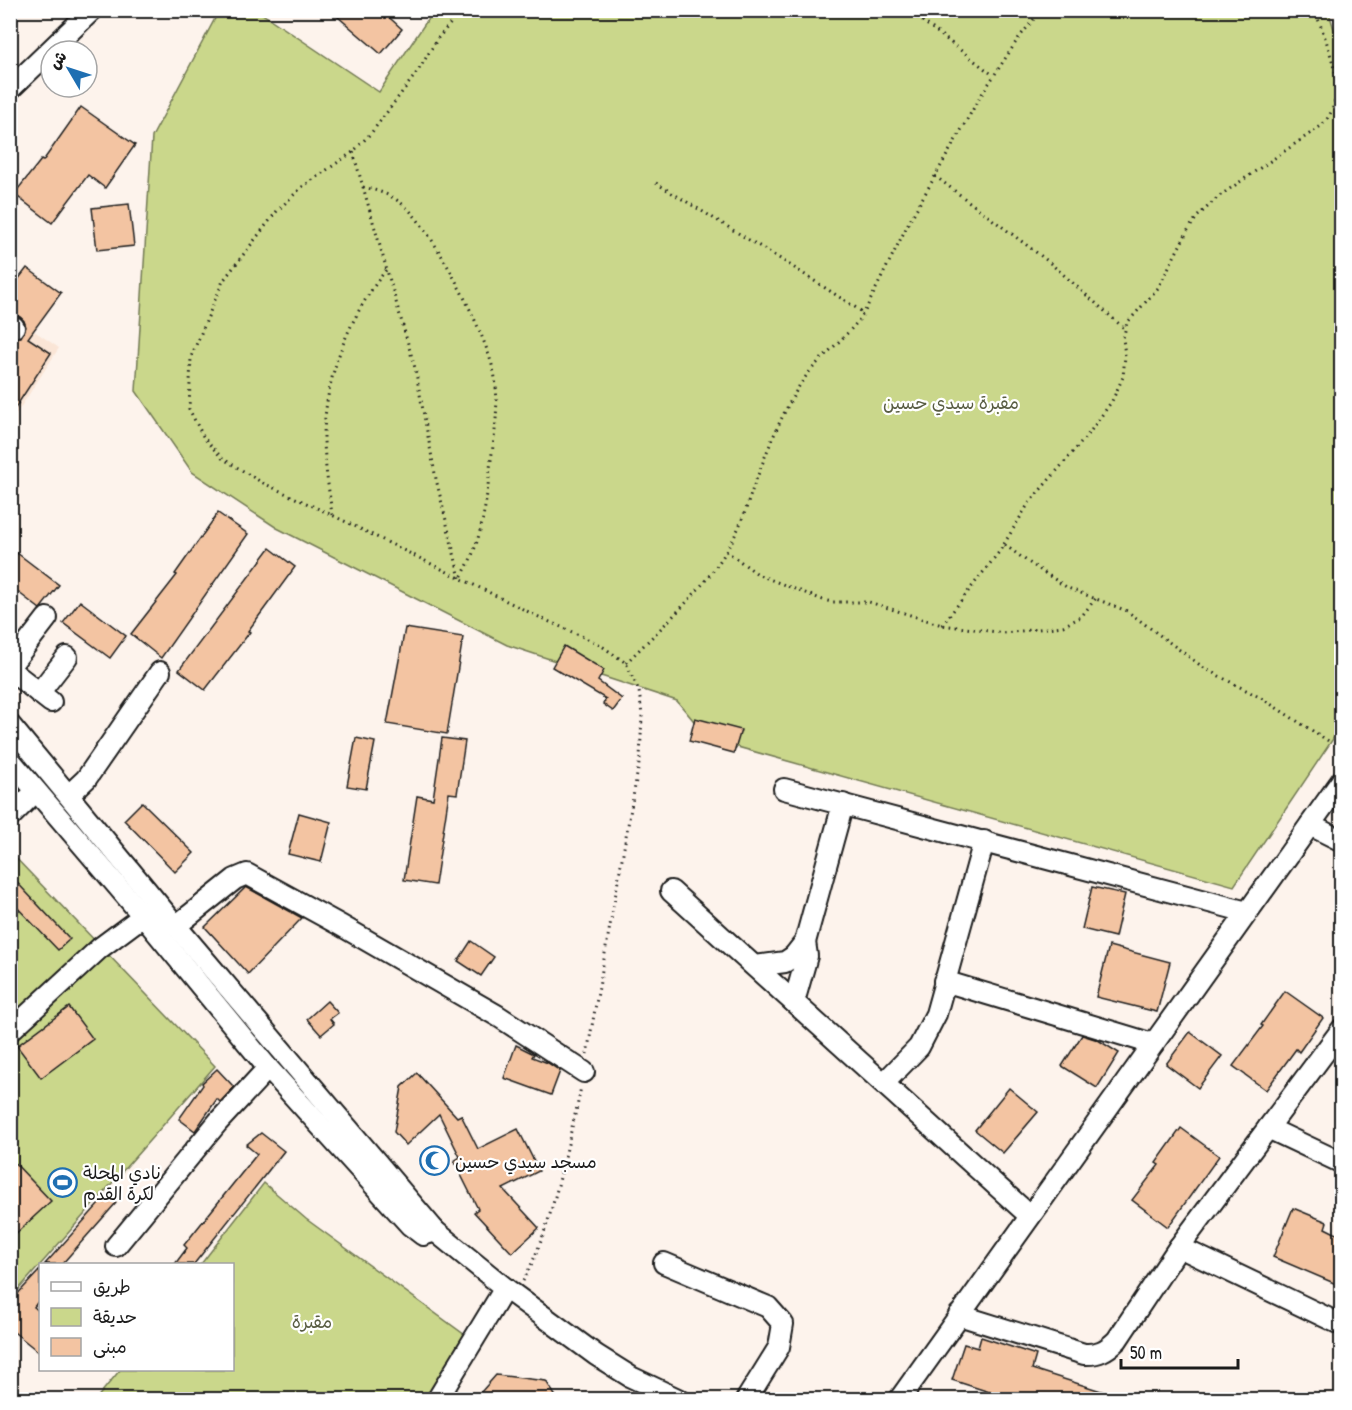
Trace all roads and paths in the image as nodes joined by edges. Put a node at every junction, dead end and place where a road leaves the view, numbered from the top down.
1 (92, 10) edge
2 (462, 10) edge
3 (908, 10) edge
4 (1041, 10) edge
5 (1315, 10) edge
6 (993, 75) junction
7 (10, 89) edge
8 (353, 152) junction
9 (935, 176) junction
10 (656, 183) dead end
11 (363, 187) junction
12 (386, 269) junction
13 (864, 313) junction
14 (1125, 329) junction
15 (332, 514) junction
16 (1004, 544) junction
17 (726, 550) junction
18 (460, 579) junction
19 (1096, 598) junction
20 (47, 618) dead end
21 (942, 625) junction
22 (67, 657) dead end
23 (626, 663) junction
24 (10, 668) edge
25 (160, 672) dead end
26 (10, 725) edge
27 (1330, 742) dead end
28 (10, 760) edge
29 (1341, 780) edge
30 (784, 789) dead end
31 (36, 791) junction
32 (69, 795) junction
33 (843, 804) junction
34 (10, 817) edge
35 (1310, 825) junction
36 (984, 841) junction
37 (1341, 841) edge
38 (671, 891) dead end
39 (1246, 912) junction
40 (143, 916) junction
41 (176, 926) junction
42 (805, 942) junction
43 (755, 966) junction
44 (944, 981) junction
45 (794, 1002) junction
46 (1341, 1029) edge
47 (10, 1031) edge
48 (1152, 1044) junction
49 (268, 1068) junction
50 (584, 1072) junction
51 (884, 1083) junction
52 (1268, 1128) junction
53 (1341, 1163) edge
54 (1029, 1216) junction
55 (435, 1231) junction
56 (116, 1246) dead end
57 (1179, 1247) junction
58 (664, 1263) dead end
59 (510, 1292) junction
60 (959, 1315) junction
61 (1341, 1325) edge
62 (437, 1400) edge
63 (680, 1400) edge
64 (746, 1400) edge
65 (899, 1400) edge

1 - 7 street
2 - 8 path
3 - 6 path
4 - 6 path
5 - 14 path
6 - 9 path
8 - 11 path
8 - 15 path
9 - 13 path
9 - 14 path
10 - 13 path
11 - 12 path
11 - 18 path
12 - 15 path
12 - 18 path
13 - 17 path
14 - 16 path
15 - 18 path
16 - 19 path
16 - 21 path
17 - 21 path
17 - 23 path
18 - 23 path
19 - 21 path
19 - 27 path
20 - 24 street
22 - 24 street
23 - 50 path
25 - 32 street
26 - 32 street
28 - 31 street
29 - 35 street
30 - 33 street
31 - 34 street
31 - 40 street
32 - 41 street
33 - 36 street
33 - 42 street
35 - 37 street
35 - 39 street
36 - 39 street
36 - 44 street
38 - 43 street
39 - 48 street
40 - 47 street
40 - 49 street
41 - 50 street
41 - 55 street
42 - 43 street
42 - 45 street
43 - 45 street
44 - 48 street
44 - 51 street
45 - 51 street
46 - 52 street
48 - 54 street
49 - 55 street
49 - 56 street
50 - 59 path
51 - 54 street
52 - 53 street
52 - 57 street
54 - 60 street
55 - 59 street
57 - 60 street
57 - 61 street
58 - 64 street
59 - 62 street
59 - 63 street
60 - 65 street

